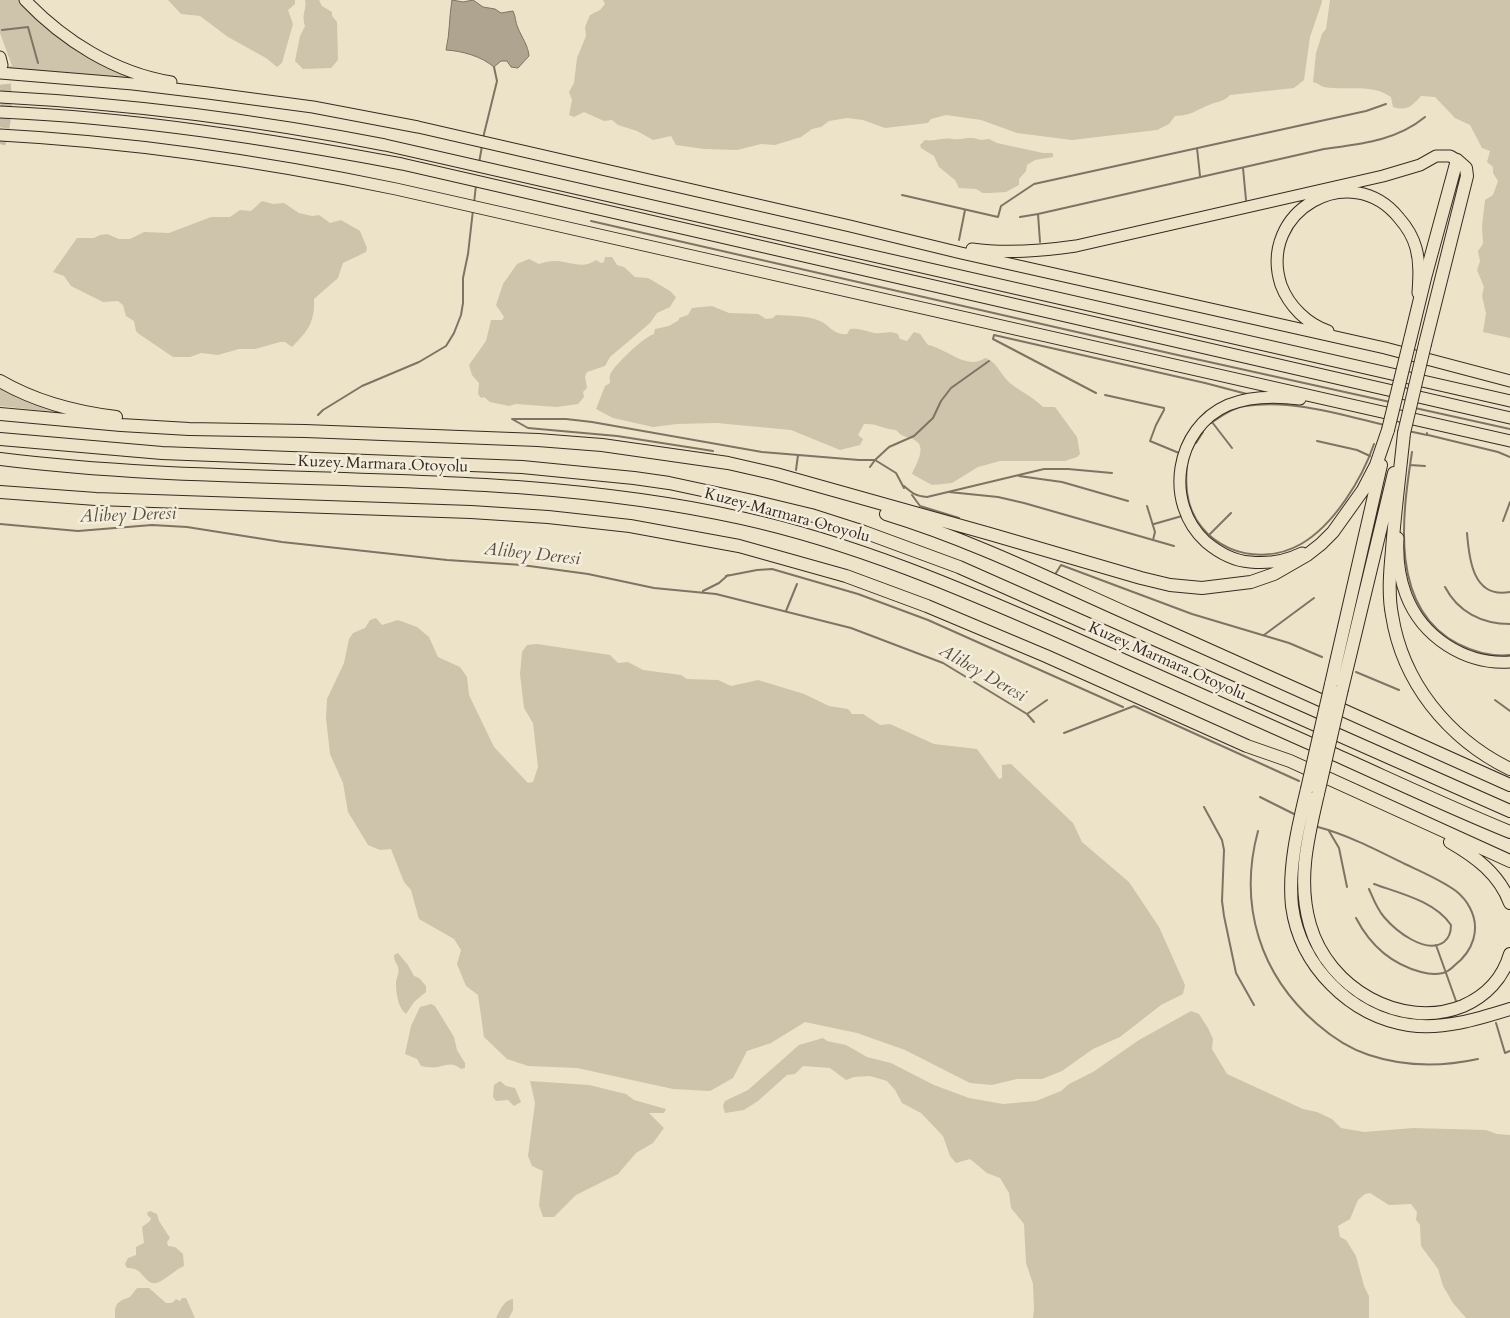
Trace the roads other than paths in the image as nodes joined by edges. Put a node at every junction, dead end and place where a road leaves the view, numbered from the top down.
1 (25, 0) edge
2 (1, 65) edge
3 (0, 97) edge
4 (313, 107) junction
5 (0, 112) edge
6 (0, 135) edge
7 (0, 143) edge
8 (142, 148) junction
9 (1457, 160) junction
10 (891, 235) junction
11 (1417, 312) junction
12 (1385, 348) junction
13 (0, 381) edge
14 (1510, 381) edge
15 (1510, 402) edge
16 (1380, 410) junction
17 (0, 414) edge
18 (1510, 418) edge
19 (1447, 426) junction
20 (1388, 430) junction
21 (305, 431) junction
22 (1404, 433) junction
23 (0, 439) edge
24 (1510, 441) edge
25 (1510, 448) edge
26 (0, 459) edge
27 (701, 461) junction
28 (1399, 483) junction
29 (0, 484) edge
30 (0, 492) edge
31 (176, 502) junction
32 (1342, 520) junction
33 (1510, 662) edge
34 (1337, 686) junction
35 (1247, 746) junction
36 (1510, 769) edge
37 (1510, 785) edge
38 (1312, 792) junction
39 (1510, 811) edge
40 (1510, 832) edge
41 (1510, 861) edge
42 (1510, 902) edge
43 (1510, 954) edge
44 (1510, 1009) edge

1 - 4 highway
2 - 4 highway
3 - 15 highway
4 - 10 highway
5 - 18 highway
6 - 8 highway
7 - 8 highway
8 - 16 highway
9 - 10 highway
9 - 11 highway
9 - 22 highway, bridge
10 - 12 highway
11 - 12 highway
11 - 20 highway, bridge
12 - 14 highway
13 - 21 highway
16 - 19 highway
16 - 32 highway
17 - 21 highway
19 - 24 highway
19 - 25 highway
20 - 32 highway
20 - 34 highway
21 - 27 highway
22 - 28 highway
22 - 34 highway
23 - 39 highway, Kuzey Marmara Otoyolu
26 - 40 highway, Kuzey Marmara Otoyolu
27 - 32 highway
27 - 37 highway
28 - 33 highway
28 - 36 highway
29 - 31 highway
30 - 31 highway
31 - 35 highway
34 - 38 highway, bridge
35 - 41 highway
35 - 42 highway
38 - 43 highway
38 - 44 highway

